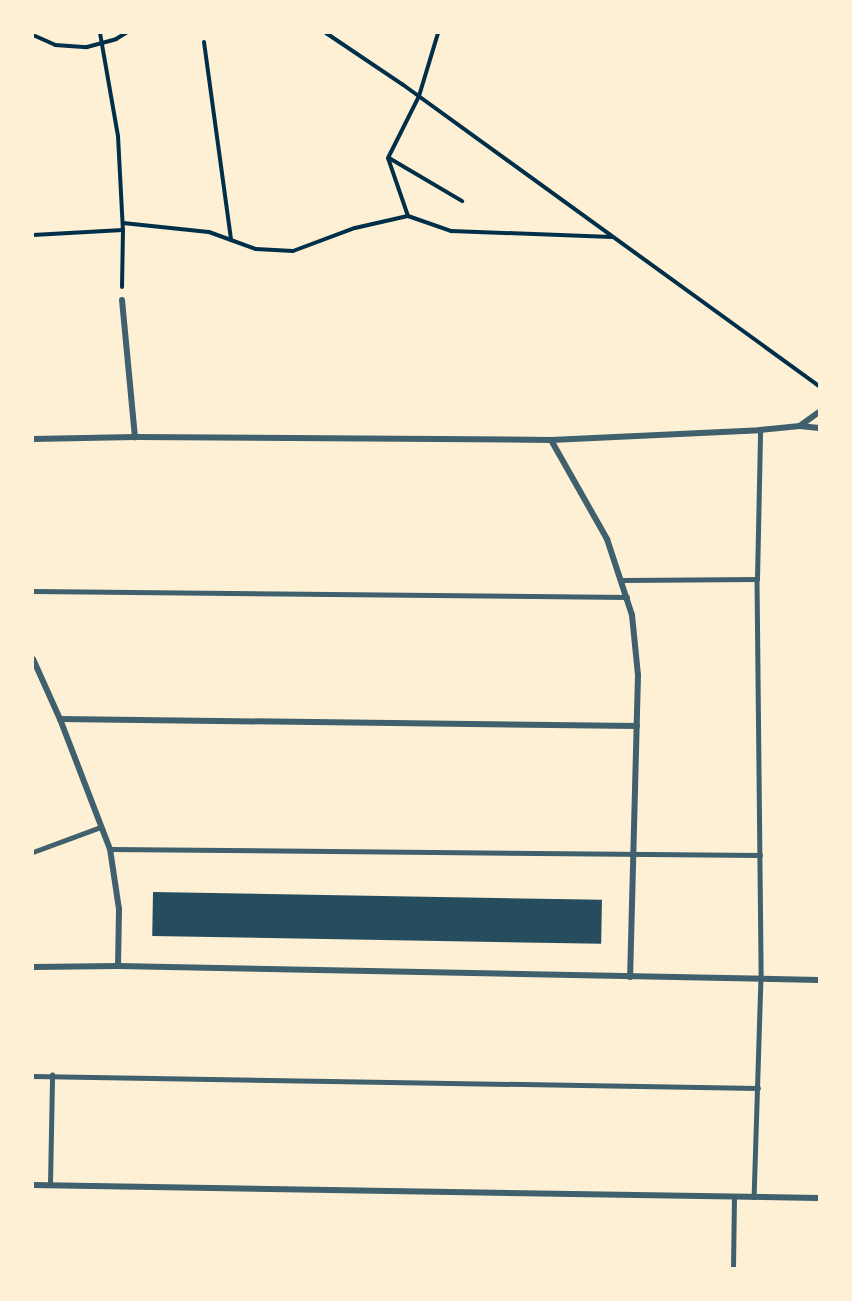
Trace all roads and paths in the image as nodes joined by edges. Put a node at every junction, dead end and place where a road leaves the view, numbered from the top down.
1 (100, 33) edge
2 (126, 33) edge
3 (326, 33) edge
4 (438, 33) edge
5 (33, 35) edge
6 (204, 42) dead end
7 (103, 43) junction
8 (419, 96) junction
9 (388, 158) junction
10 (462, 201) dead end
11 (408, 216) junction
12 (123, 223) junction
13 (123, 230) junction
14 (33, 235) edge
15 (613, 237) junction
16 (231, 240) junction
17 (122, 300) joint
18 (819, 386) edge
19 (819, 412) edge
20 (800, 426) junction
21 (819, 428) edge
22 (760, 430) junction
23 (135, 437) junction
24 (33, 439) edge
25 (551, 440) junction
26 (757, 579) junction
27 (622, 580) junction
28 (33, 591) edge
29 (627, 597) junction
30 (33, 659) edge
31 (60, 719) junction
32 (637, 726) junction
33 (101, 827) junction
34 (110, 849) junction
35 (33, 852) edge
36 (633, 855) junction
37 (760, 855) junction
38 (118, 966) junction
39 (33, 967) edge
40 (630, 977) junction
41 (761, 977) junction
42 (819, 980) edge
43 (52, 1075) junction
44 (33, 1076) edge
45 (758, 1089) junction
46 (51, 1184) junction
47 (33, 1185) edge
48 (734, 1197) junction
49 (754, 1197) junction
50 (819, 1198) edge
51 (733, 1268) edge

1 - 7 path
2 - 7 path
3 - 8 path
4 - 8 path
5 - 7 path
6 - 16 path
7 - 12 path
8 - 9 path
8 - 15 path
9 - 10 path
9 - 11 path
11 - 15 path
11 - 16 path
12 - 13 path
12 - 16 path
13 - 14 path
13 - 17 path
15 - 18 path
17 - 23 street
19 - 20 street
20 - 21 street
20 - 22 street
22 - 25 street
22 - 26 lane
23 - 24 street
23 - 25 street
25 - 27 street
26 - 27 lane
26 - 37 lane
27 - 29 street
28 - 29 lane
29 - 32 street
30 - 31 street
31 - 32 street
31 - 33 street
32 - 36 street
33 - 34 street
33 - 35 lane
34 - 36 lane
34 - 38 street
36 - 37 lane
36 - 40 street
37 - 41 lane
38 - 39 street
38 - 40 street
40 - 41 street
41 - 42 street
41 - 45 lane
43 - 44 lane
43 - 45 lane
43 - 46 lane
45 - 49 lane
46 - 47 street
46 - 48 street
48 - 49 street
48 - 51 lane
49 - 50 street

